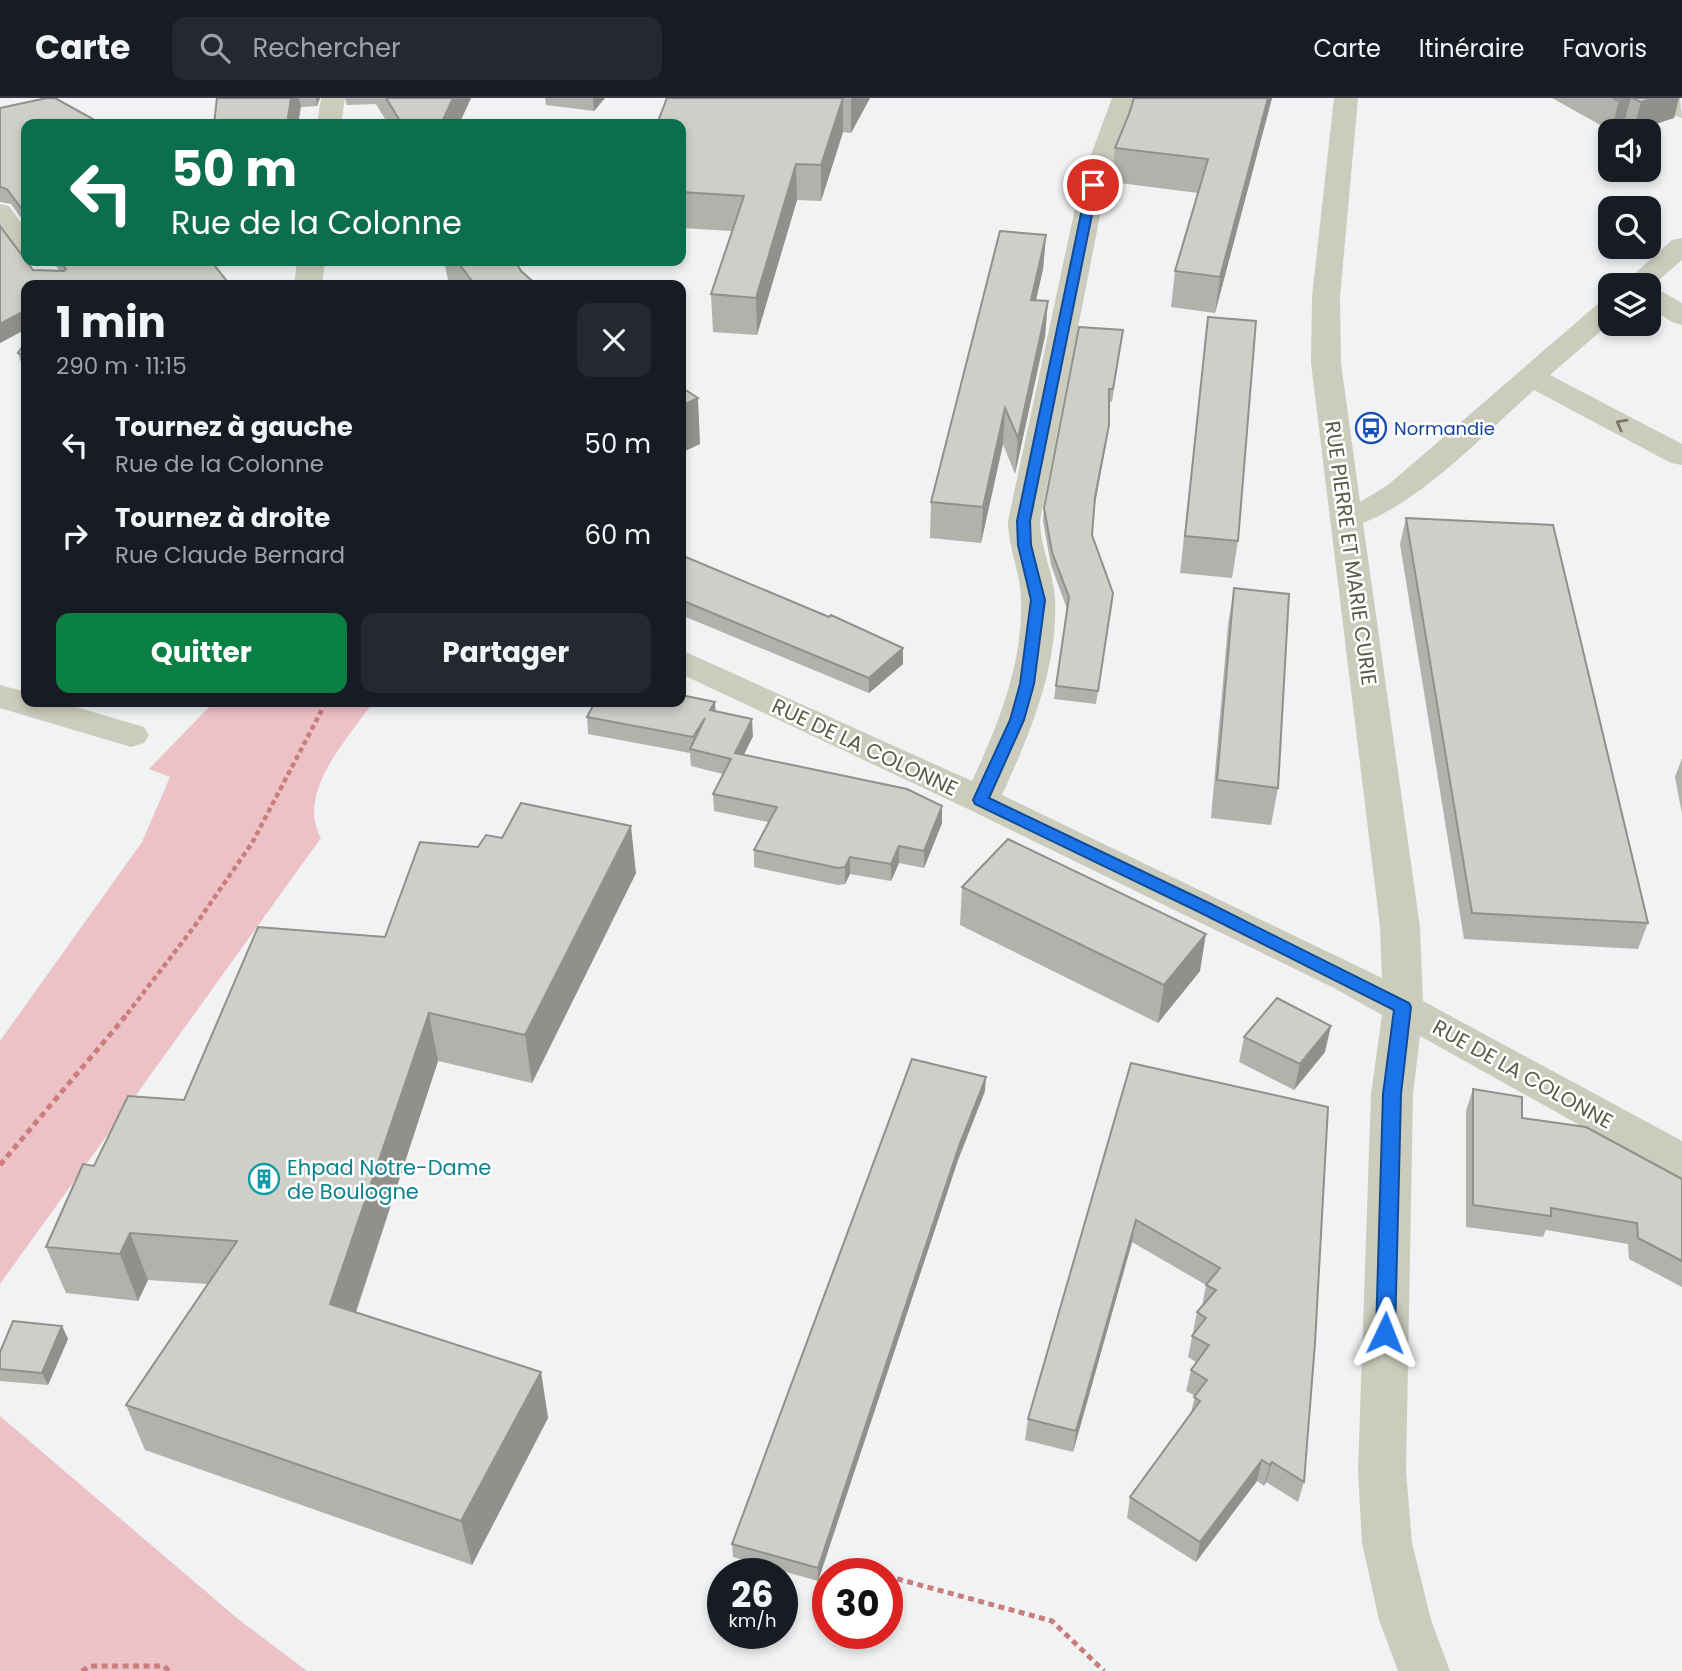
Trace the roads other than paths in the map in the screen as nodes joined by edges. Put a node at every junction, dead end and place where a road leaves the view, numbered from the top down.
1 (333, 98) edge
2 (1125, 98) edge
3 (1346, 98) edge
4 (1663, 98) edge
5 (1682, 110) edge
6 (330, 119) edge
7 (0, 212) edge
8 (21, 241) edge
9 (1682, 246) edge
10 (1650, 273) edge
11 (1661, 302) edge
12 (1682, 316) edge
13 (1598, 318) edge
14 (1531, 377) junction
15 (1682, 456) edge
16 (1347, 518) junction
17 (686, 663) edge
18 (0, 696) edge
19 (21, 702) edge
20 (37, 707) edge
21 (131, 735) dead end
22 (981, 800) junction
23 (1403, 1007) junction
24 (1682, 1162) edge
25 (1424, 1671) edge

1 - 6 street
2 - 22 street
3 - 16 street, RUE PIERRE ET MARIE CURIE
4 - 5 street
7 - 8 street
9 - 10 street
11 - 12 street
13 - 14 street
15 -> 14 street
14 - 16 street
16 - 23 street, RUE PIERRE ET MARIE CURIE
17 - 22 street, RUE DE LA COLONNE
18 - 19 street
20 - 21 street
22 - 23 street, RUE DE LA COLONNE
23 - 24 street, RUE DE LA COLONNE
23 - 25 street, RUE PIERRE ET MARIE CURIE

